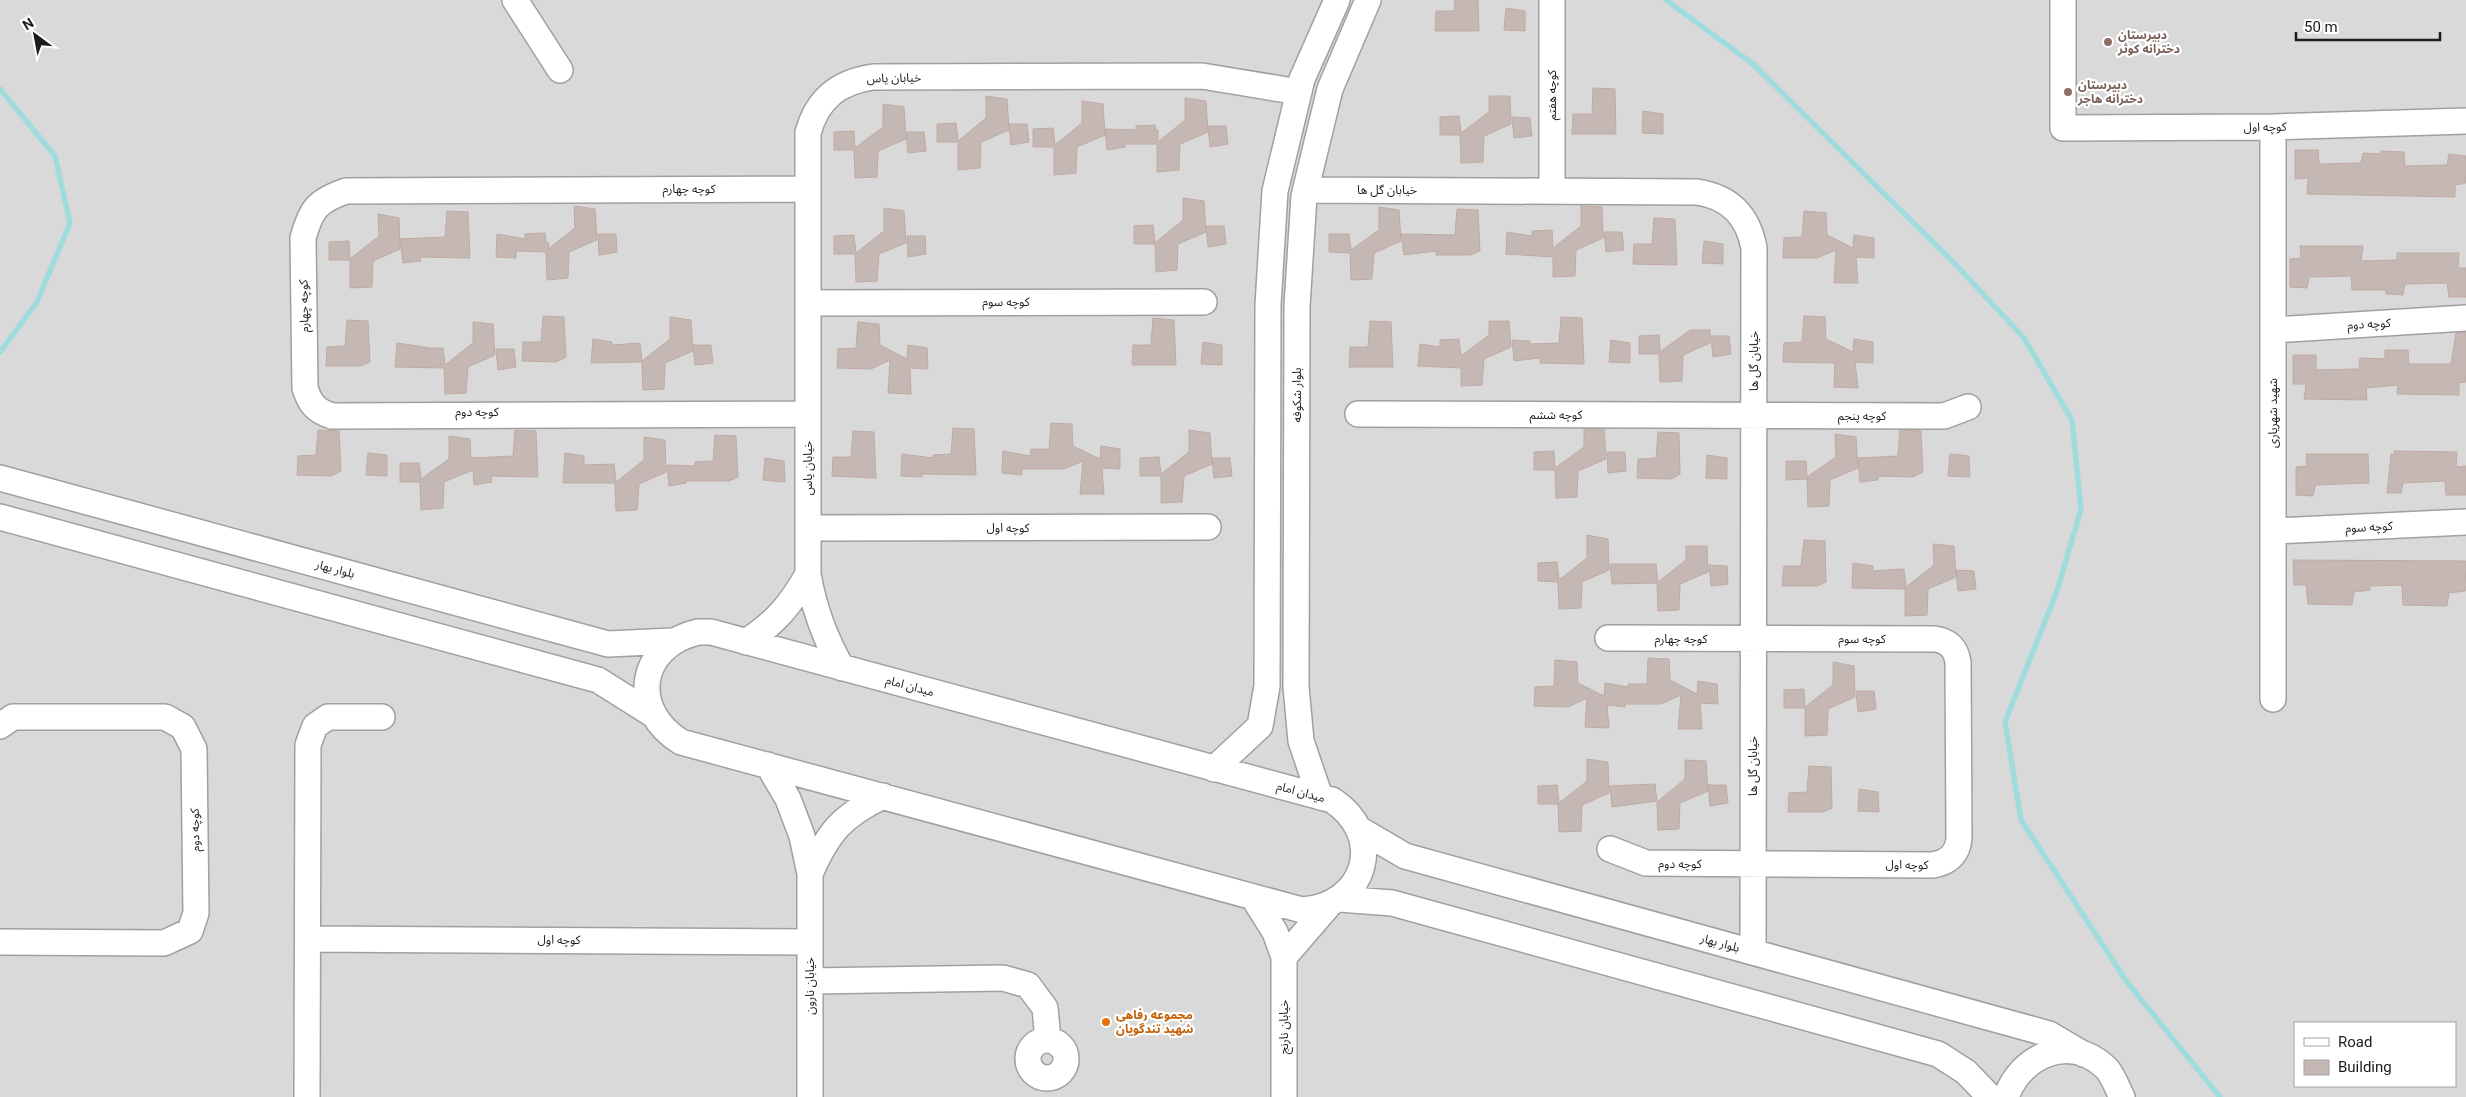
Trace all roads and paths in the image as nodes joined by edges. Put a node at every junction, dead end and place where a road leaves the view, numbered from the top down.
1 (515, 0) edge
2 (1337, 0) edge
3 (1368, 0) edge
4 (1552, 0) edge
5 (2063, 0) edge
6 (560, 70) dead end
7 (1299, 92) junction
8 (2466, 122) edge
9 (2273, 127) junction
10 (808, 189) junction
11 (1306, 190) junction
12 (1552, 191) junction
13 (1204, 302) dead end
14 (808, 303) junction
15 (2466, 318) edge
16 (2273, 330) junction
17 (1968, 407) dead end
18 (808, 414) junction
19 (1358, 414) dead end
20 (1754, 416) junction
21 (0, 478) edge
22 (0, 517) edge
23 (2466, 522) edge
24 (1208, 527) dead end
25 (808, 528) junction
26 (2273, 532) junction
27 (808, 574) junction
28 (1608, 638) dead end
29 (1754, 639) junction
30 (672, 642) junction
31 (746, 642) junction
32 (1958, 662) joint
33 (842, 668) junction
34 (2273, 699) dead end
35 (652, 714) junction
36 (382, 717) dead end
37 (0, 726) edge
38 (768, 765) junction
39 (1214, 769) junction
40 (883, 796) junction
41 (1320, 797) junction
42 (1359, 829) junction
43 (1610, 849) dead end
44 (1753, 864) junction
45 (810, 874) junction
46 (1253, 897) junction
47 (1334, 902) junction
48 (308, 939) junction
49 (0, 942) edge
50 (810, 942) junction
51 (1753, 952) junction
52 (1284, 957) junction
53 (810, 980) junction
54 (1048, 1040) dead end
55 (2083, 1054) junction
56 (307, 1097) edge
57 (810, 1097) edge
58 (1284, 1097) edge
59 (1990, 1097) edge
60 (2006, 1097) edge
61 (2122, 1097) edge

1 - 6 street
2 - 7 street
3 - 11 street, بلوار شکوفه
4 - 12 street, کوچه هفتم
5 - 9 street, کوچه اول
7 - 10 street, خیابان یاس
7 - 39 street
8 - 9 street, کوچه اول
9 - 16 street, شهید شهریاری
10 - 14 street, خیابان یاس
10 - 18 street, کوچه چهارم
11 - 12 street, خیابان گل ها
11 - 41 street, بلوار شکوفه
12 - 20 street, خیابان گل ها
13 - 14 street, کوچه سوم
14 - 18 street, خیابان یاس
15 - 16 street, کوچه دوم
16 - 26 street, شهید شهریاری
17 - 20 street, کوچه پنجم
18 - 25 street, خیابان یاس
19 - 20 street, کوچه ششم
20 - 29 street, خیابان گل ها
21 - 30 street, بلوار بهار
22 - 35 street
23 - 26 street, کوچه سوم
24 - 25 street, کوچه اول
25 - 27 street, خیابان یاس
26 - 34 street, شهید شهریاری
27 - 31 street
27 - 33 street, خیابان یاس
28 - 29 street, کوچه چهارم
29 - 32 street, کوچه سوم
29 - 44 street, خیابان گل ها
30 - 31 street, میدان امام
30 - 35 street, میدان امام
31 - 33 street, میدان امام
32 - 44 street, کوچه اول
33 - 39 street, میدان امام
35 - 38 street
36 - 48 street
37 - 49 street, کوچه دوم
38 - 40 street
38 - 45 street
39 - 41 street, میدان امام
40 - 45 street
40 - 46 street
41 - 42 street, میدان امام
42 - 47 street, میدان امام
42 - 51 street, بلوار بهار
43 - 44 street, کوچه دوم
44 - 51 street, خیابان گل ها
45 - 50 street, خیابان نارون
46 - 47 street
46 - 52 street, خیابان نارنج
47 - 52 street, میدان امام
47 - 59 street
48 - 50 street, کوچه اول
48 - 56 street
50 - 53 street, خیابان نارون
51 - 55 street, بلوار بهار
52 - 58 street, خیابان نارنج
53 - 54 street
53 - 57 street, خیابان نارون
55 - 60 street
55 - 61 street, بلوار بهار

